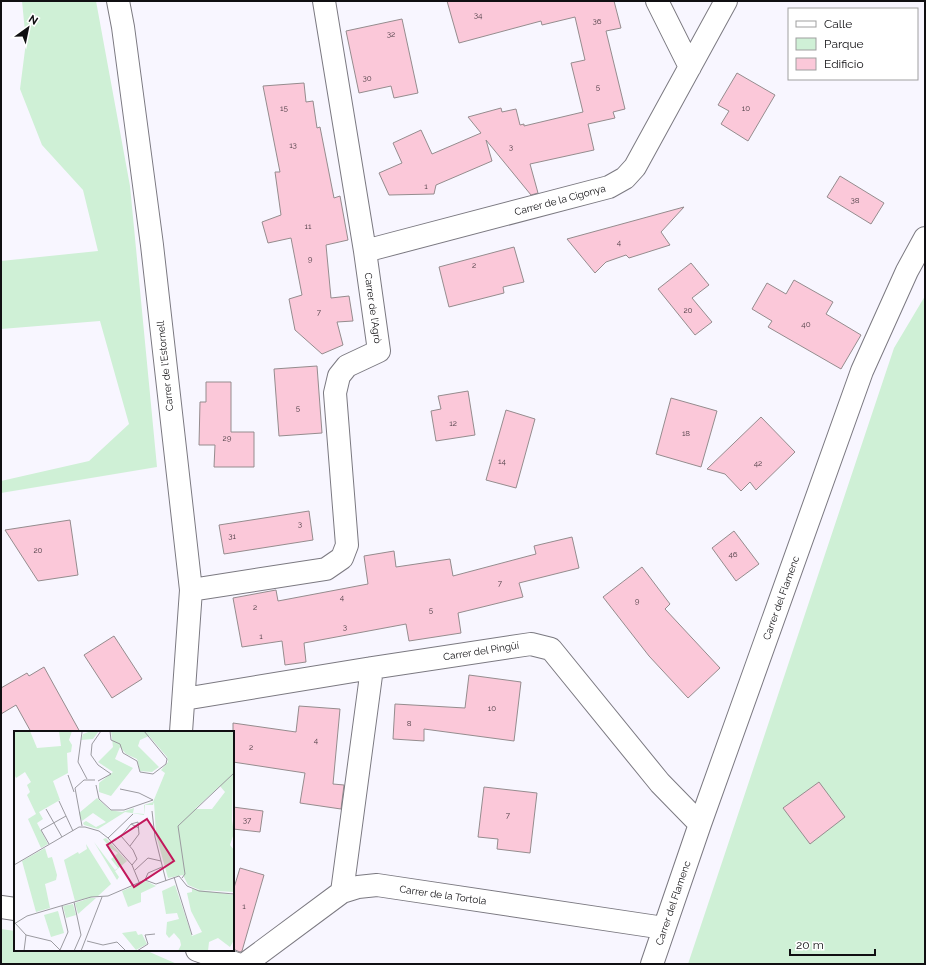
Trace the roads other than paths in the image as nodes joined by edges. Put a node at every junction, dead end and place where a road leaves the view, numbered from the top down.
1 (118, 1) edge
2 (324, 1) edge
3 (657, 1) edge
4 (726, 1) edge
5 (690, 67) junction
6 (925, 238) edge
7 (365, 251) junction
8 (191, 590) junction
9 (372, 668) junction
10 (184, 699) junction
11 (181, 731) edge
12 (700, 824) junction
13 (342, 892) junction
14 (1, 907) edge
15 (14, 909) edge
16 (664, 928) junction
17 (200, 951) edge
18 (237, 964) edge
19 (245, 964) edge
20 (652, 964) edge

1 - 8 street, Carrer de l'Estornell
2 - 7 street, Carrer de l'Agrò
3 - 5 street
4 - 5 street, Carrer de la Cigonya
5 - 7 street, Carrer de la Cigonya
6 - 12 street, Carrer del Flamenc
7 - 8 street, Carrer de l'Agrò
8 - 10 street, Carrer de l'Estornell
9 - 10 street, Carrer del Pingüí
9 - 12 street, Carrer del Pingüí
9 - 13 street
10 - 11 street, Carrer de l'Estornell
12 - 16 street, Carrer del Flamenc
13 - 16 street, Carrer de la Tortola
13 - 19 street, Carrer de la Tortola
14 - 15 street
16 - 20 street, Carrer del Flamenc
17 - 18 street

